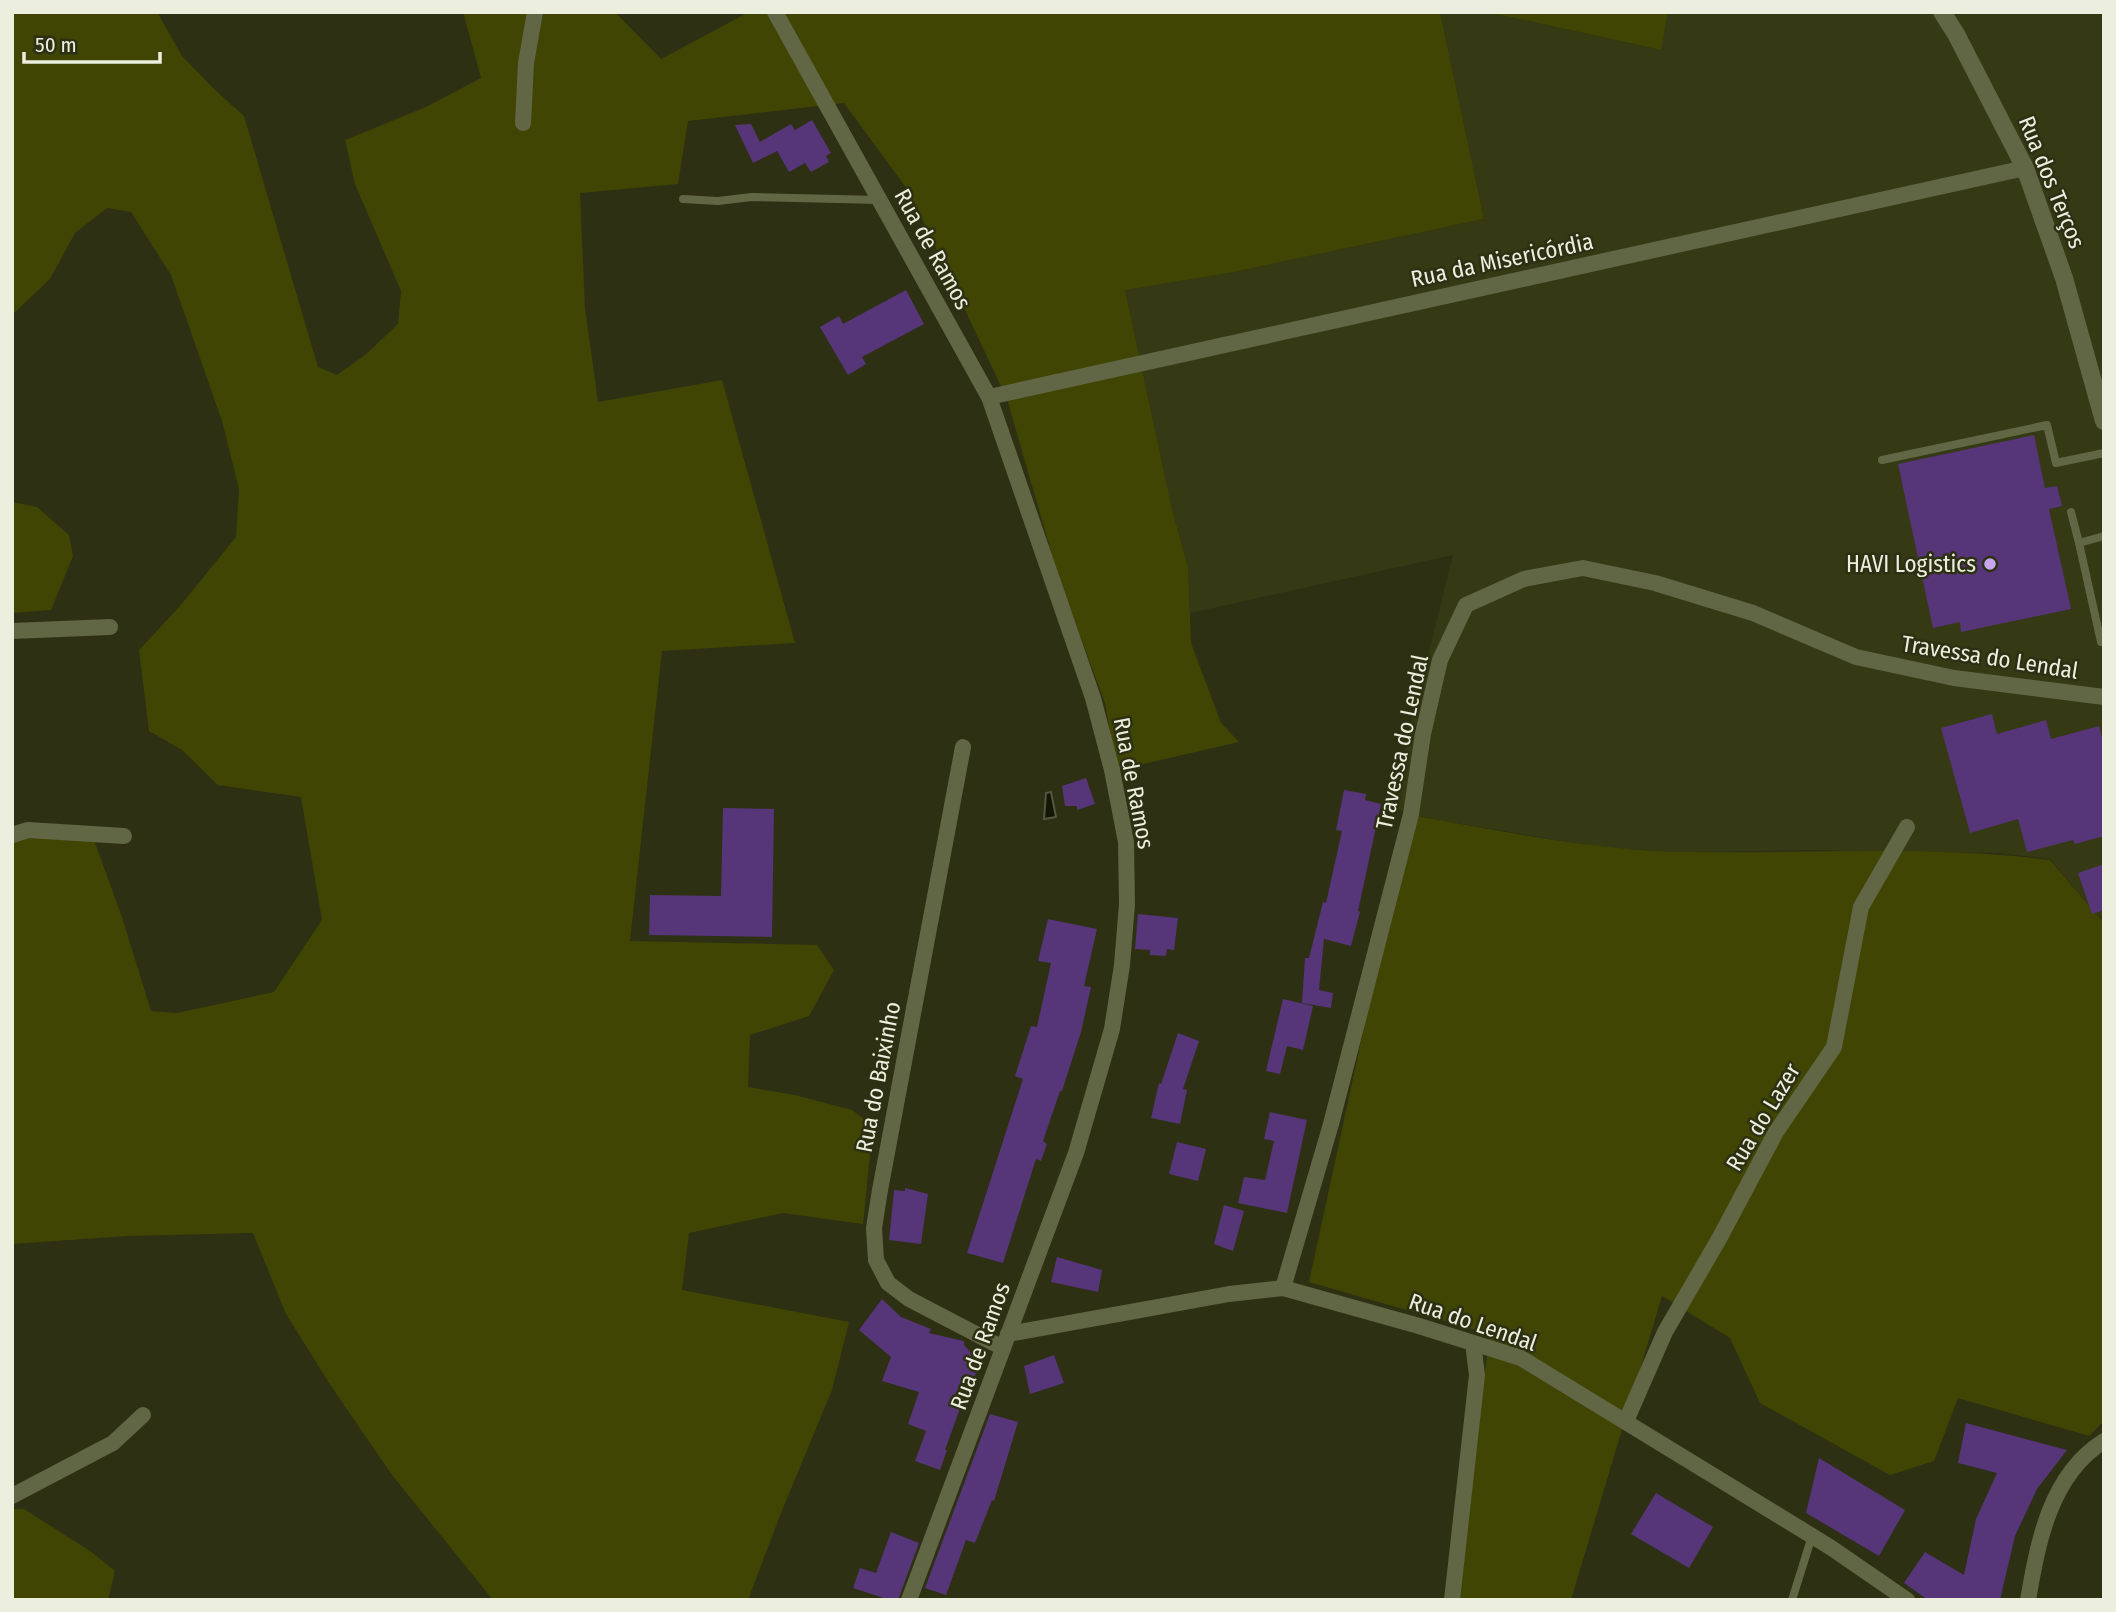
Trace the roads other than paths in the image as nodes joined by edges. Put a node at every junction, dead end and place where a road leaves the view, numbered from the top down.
1 (535, 12) edge
2 (775, 12) edge
3 (1942, 12) edge
4 (523, 123) dead end
5 (2025, 168) junction
6 (683, 199) dead end
7 (879, 200) junction
8 (989, 397) junction
9 (2104, 421) edge
10 (2104, 453) edge
11 (1882, 460) dead end
12 (2071, 512) dead end
13 (2104, 536) edge
14 (2079, 543) junction
15 (110, 627) dead end
16 (12, 631) edge
17 (2101, 642) dead end
18 (2104, 697) edge
19 (963, 747) dead end
20 (1907, 827) dead end
21 (12, 835) edge
22 (124, 836) dead end
23 (1283, 1288) junction
24 (1006, 1341) junction
25 (1473, 1343) junction
26 (143, 1415) dead end
27 (1626, 1421) junction
28 (2104, 1441) edge
29 (12, 1496) edge
30 (1812, 1535) junction
31 (909, 1600) edge
32 (1452, 1600) edge
33 (1792, 1600) edge
34 (1907, 1600) edge
35 (2028, 1600) edge

1 - 4 street
2 - 7 street, Rua de Ramos
3 - 5 street, Rua dos Terços
5 - 8 street, Rua da Misericórdia
5 - 9 street, Rua dos Terços
6 - 7 lane
7 - 8 street, Rua de Ramos
8 - 24 street, Rua de Ramos
10 - 11 lane
12 - 14 lane
13 - 14 lane
14 - 17 lane
15 - 16 street
18 - 23 street, Travessa do Lendal
19 - 24 street, Rua do Baixinho
20 - 27 street, Rua do Lazer
21 - 22 street
23 - 24 street, Rua do Lendal
23 - 25 street, Rua do Lendal
24 - 31 street, Rua de Ramos
25 - 27 street, Rua do Lendal
25 - 32 street
26 - 29 street
27 - 30 street, Rua do Lendal
28 - 35 street
30 - 33 lane
30 - 34 street, Rua do Lendal

